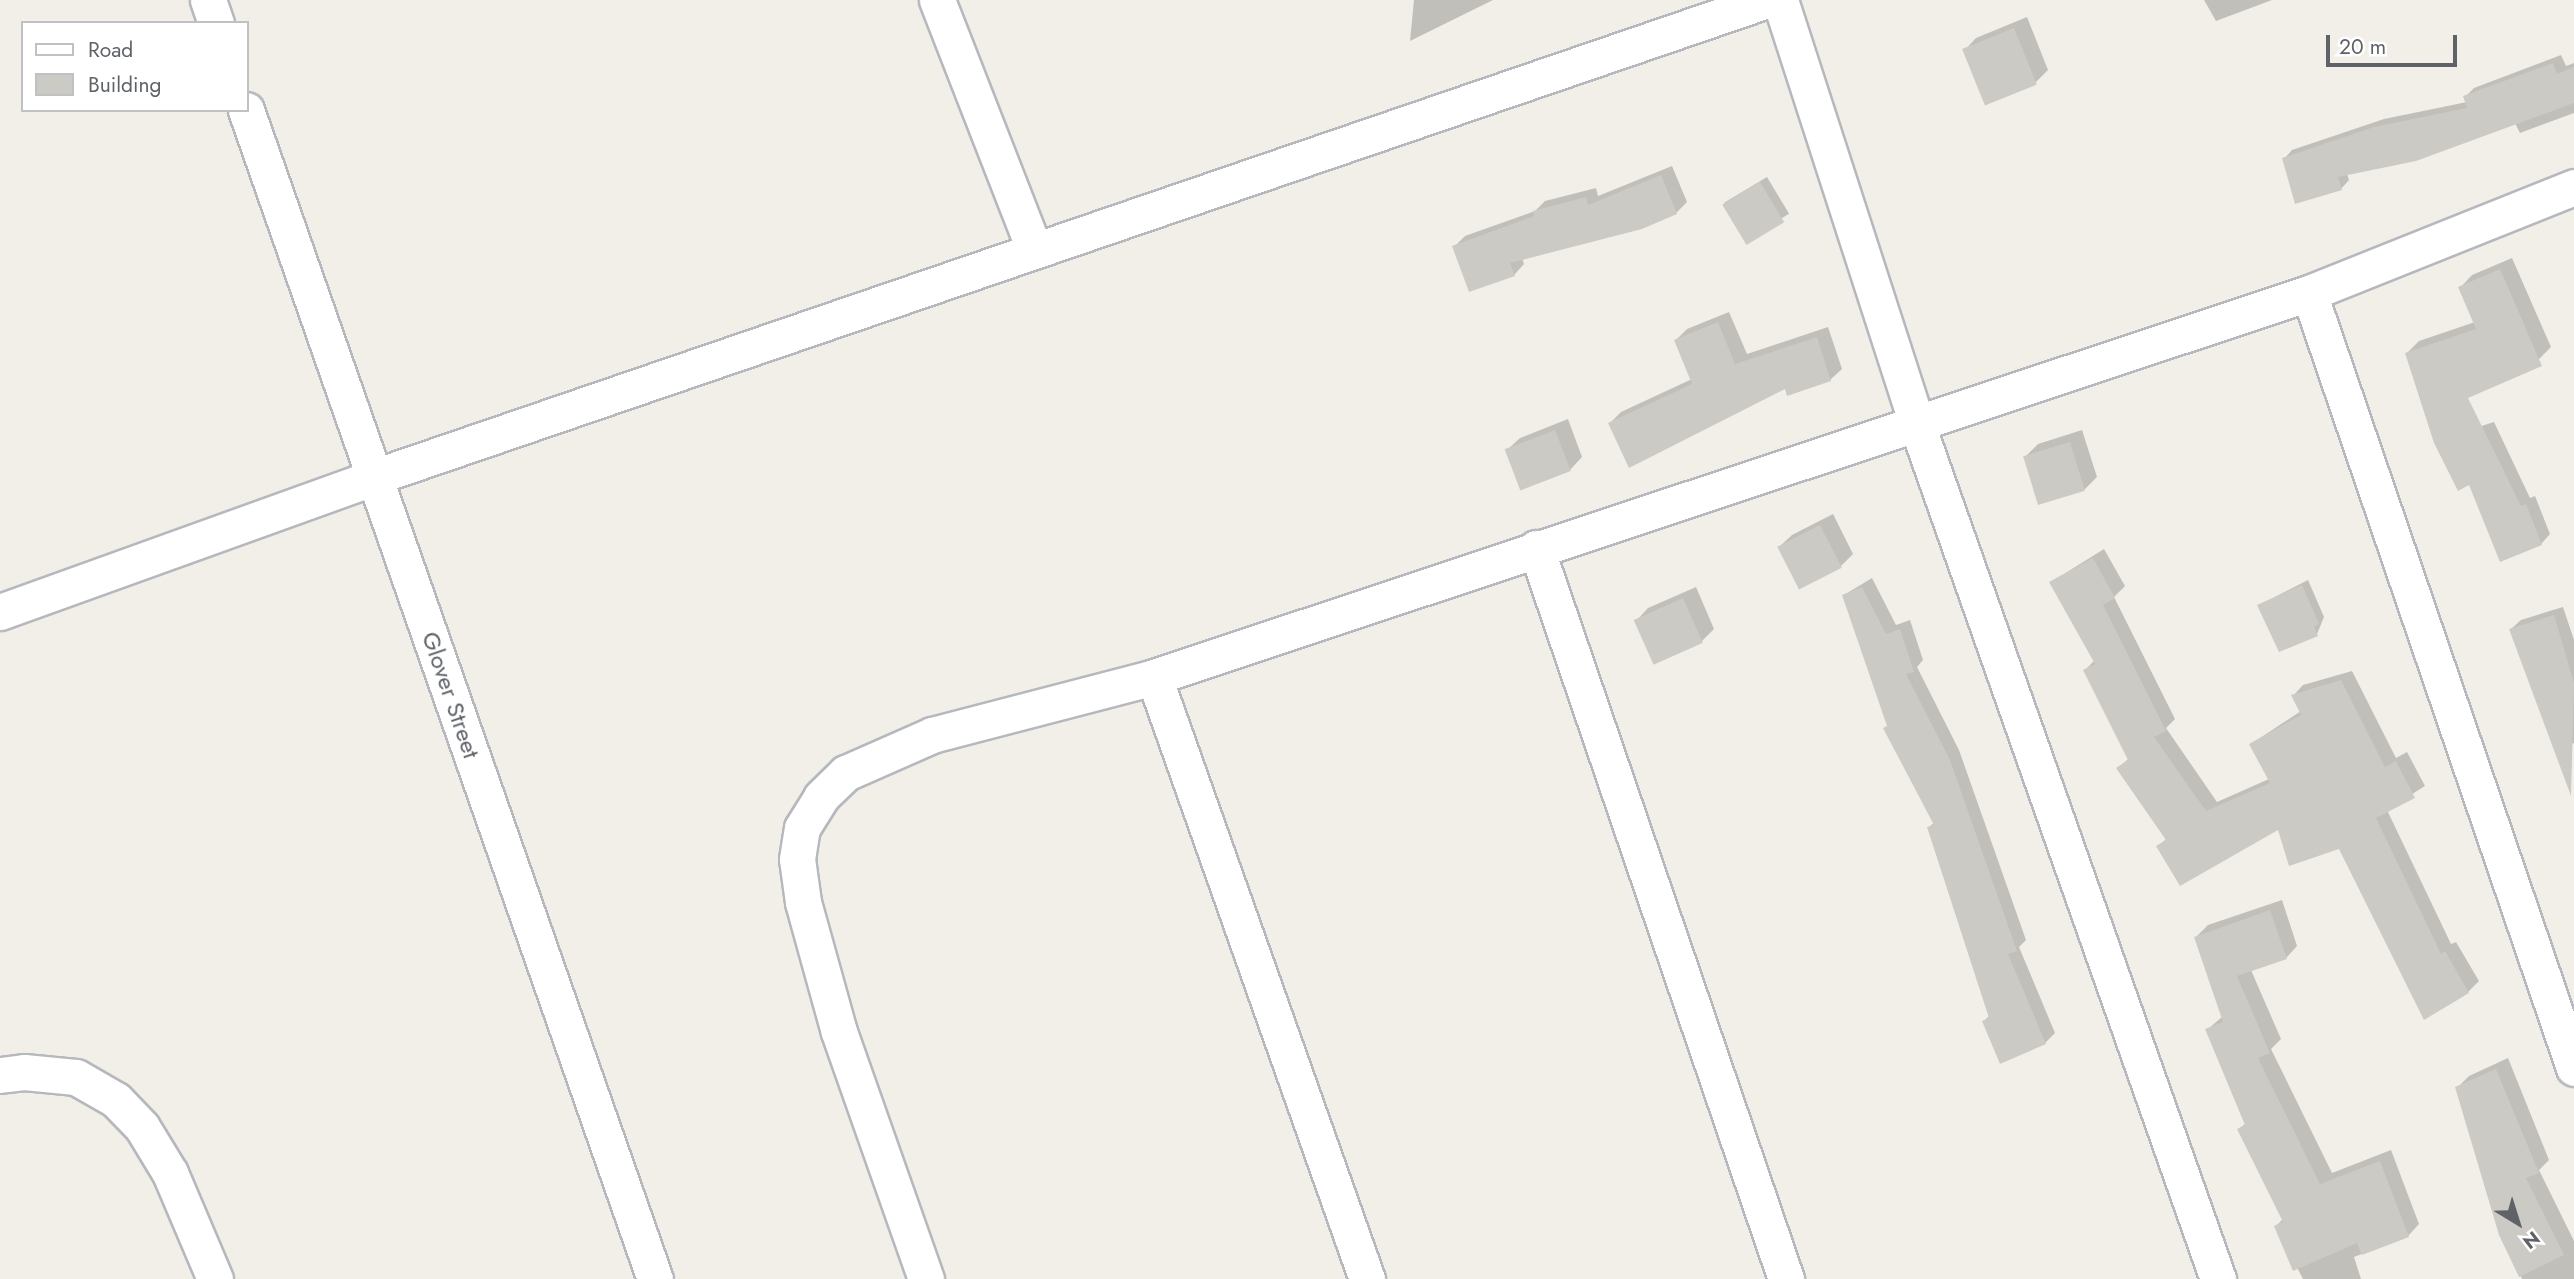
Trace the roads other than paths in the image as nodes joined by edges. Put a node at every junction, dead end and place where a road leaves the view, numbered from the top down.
1 (208, 0) edge
2 (937, 0) edge
3 (1767, 0) edge
4 (1780, 0) edge
5 (215, 21) edge
6 (247, 112) edge
7 (2574, 187) edge
8 (1034, 249) junction
9 (2309, 293) junction
10 (1916, 422) junction
11 (374, 477) junction
12 (1536, 548) junction
13 (0, 612) edge
14 (1154, 677) junction
15 (2574, 1068) edge
16 (0, 1075) edge
17 (215, 1279) edge
18 (655, 1279) edge
19 (926, 1279) edge
20 (1367, 1279) edge
21 (1786, 1279) edge
22 (2218, 1279) edge

1 - 5 street
2 - 8 street
3 - 8 street
4 - 10 street
6 - 11 street, Glover Street
7 - 9 street
8 - 11 street
9 - 10 street
9 - 15 street
10 - 12 street
10 - 22 street
11 - 13 street
11 - 18 street, Glover Street
12 - 14 street
12 - 21 street
14 - 19 street
14 - 20 street
16 - 17 street

